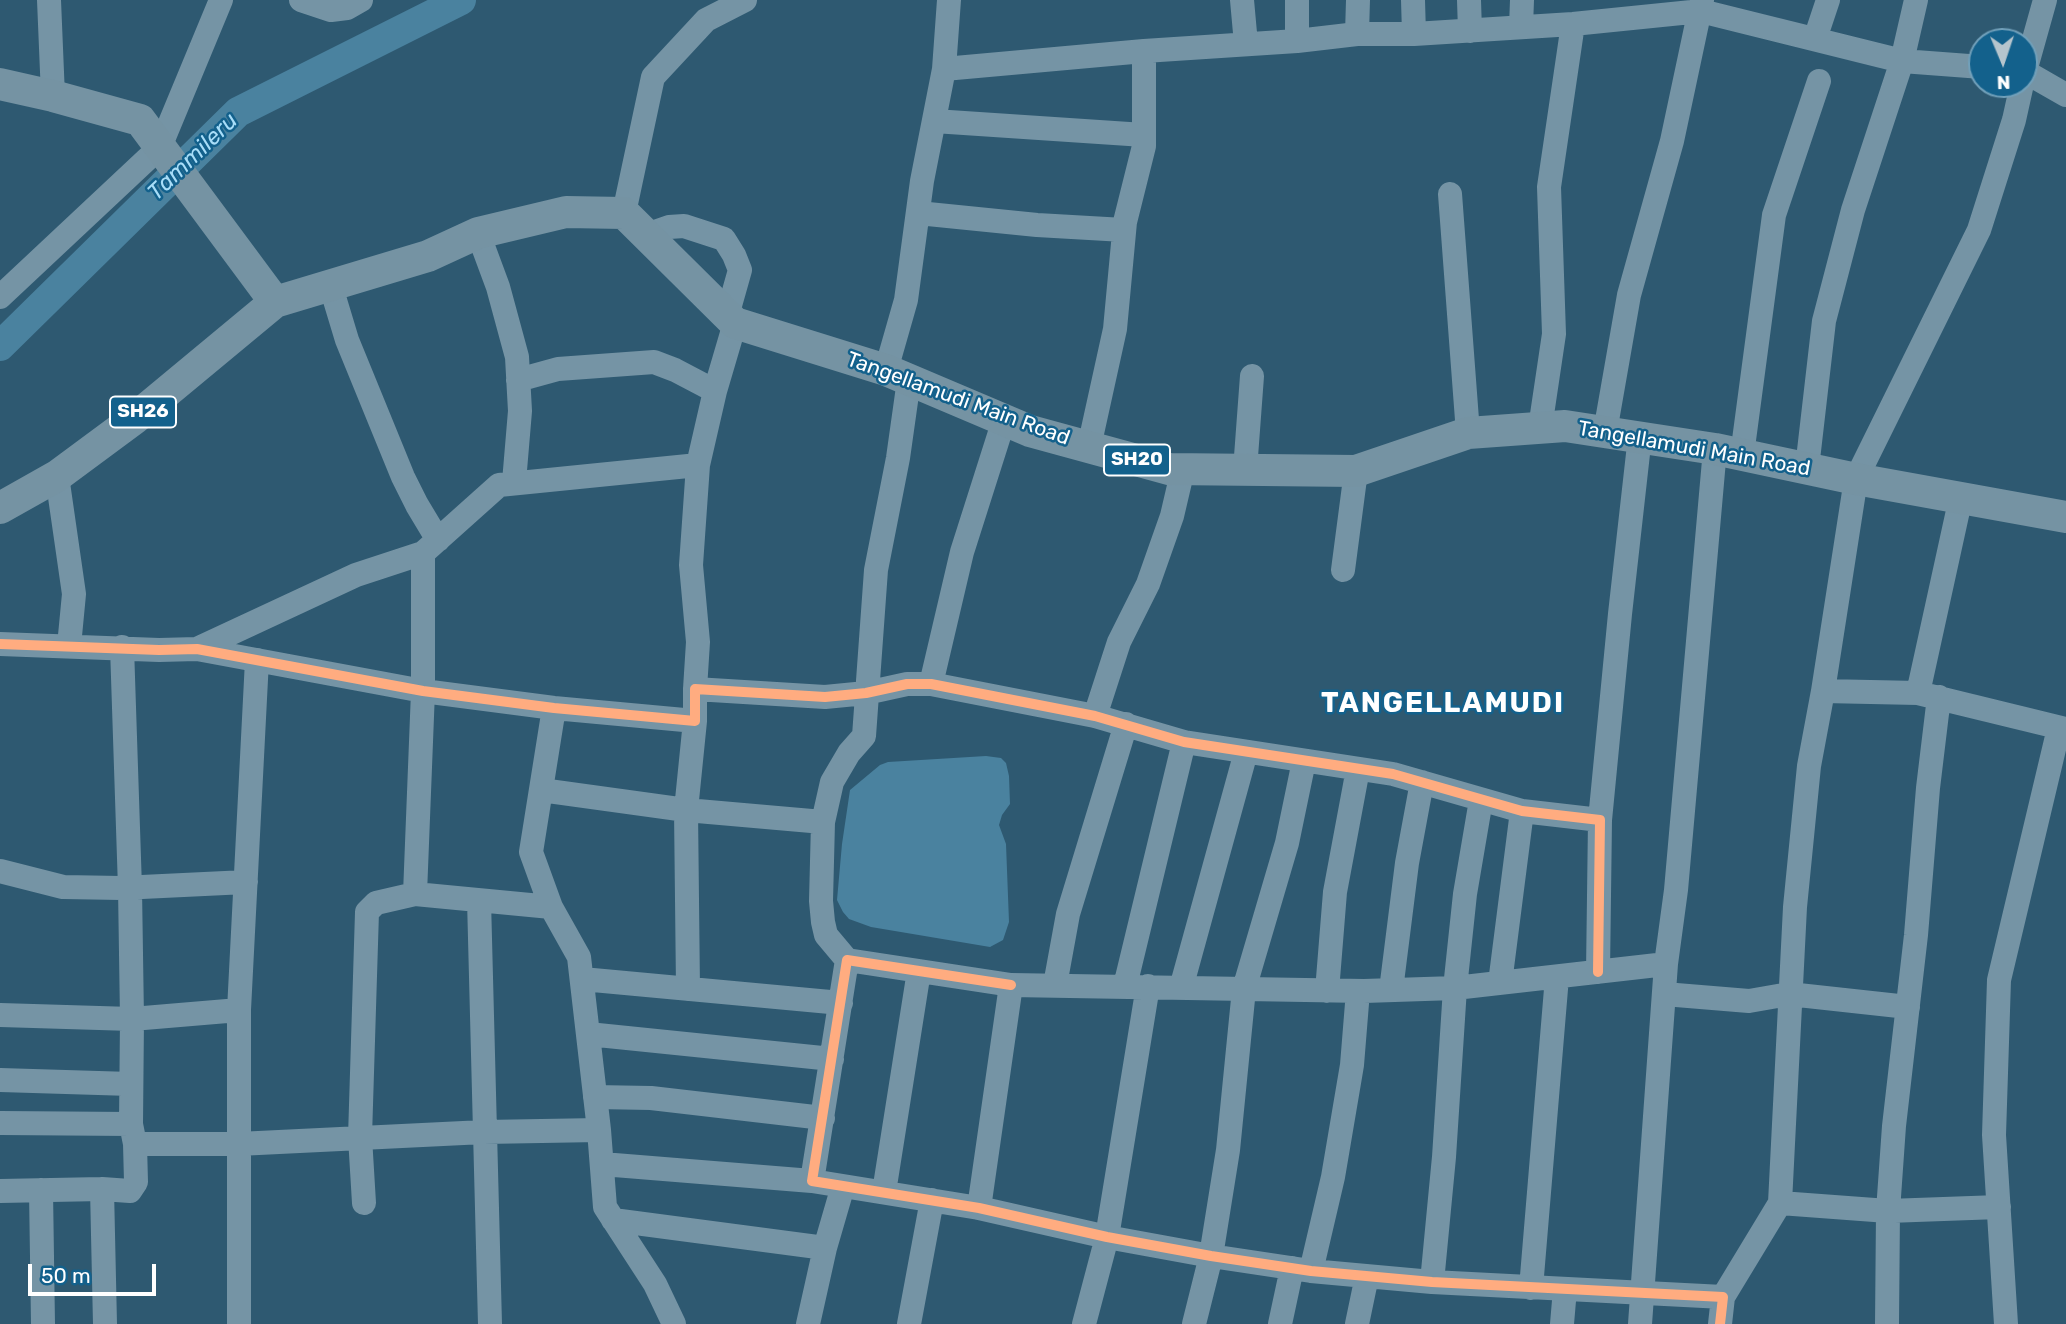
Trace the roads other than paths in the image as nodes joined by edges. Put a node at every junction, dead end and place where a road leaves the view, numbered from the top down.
1 (49, 0) edge
2 (221, 0) edge
3 (301, 0) edge
4 (362, 0) edge
5 (745, 0) edge
6 (949, 0) edge
7 (1242, 0) edge
8 (1297, 0) edge
9 (1358, 0) edge
10 (1413, 0) edge
11 (1469, 0) edge
12 (1522, 0) edge
13 (1828, 0) edge
14 (1916, 0) edge
15 (2045, 0) edge
16 (1701, 6) edge
17 (1607, 10) edge
18 (1573, 24) junction
19 (1521, 27) junction
20 (2037, 28) edge
21 (1470, 30) junction
22 (1357, 34) junction
23 (1414, 34) junction
24 (1815, 39) junction
25 (1297, 41) junction
26 (1246, 44) junction
27 (1144, 51) junction
28 (1902, 61) junction
29 (1968, 66) edge
30 (944, 69) junction
31 (1819, 81) dead end
32 (2038, 82) edge
33 (0, 84) edge
34 (2066, 95) edge
35 (53, 96) junction
36 (2019, 98) edge
37 (934, 121) junction
38 (1144, 135) junction
39 (167, 155) junction
40 (1450, 194) dead end
41 (918, 213) junction
42 (635, 224) junction
43 (1124, 230) junction
44 (478, 233) junction
45 (331, 287) junction
46 (269, 293) junction
47 (0, 297) edge
48 (731, 320) junction
49 (897, 375) junction
50 (1252, 376) dead end
51 (518, 380) junction
52 (715, 391) junction
53 (1004, 420) junction
54 (1540, 428) junction
55 (1605, 432) junction
56 (1468, 433) junction
57 (1640, 436) junction
58 (1089, 447) junction
59 (1728, 452) junction
60 (698, 465) junction
61 (1807, 468) junction
62 (1183, 469) junction
63 (1245, 470) junction
64 (1356, 471) junction
65 (57, 476) junction
66 (1856, 479) junction
67 (514, 482) junction
68 (1961, 497) junction
69 (0, 508) edge
70 (2066, 517) edge
71 (431, 547) junction
72 (1343, 570) dead end
73 (0, 643) edge
74 (69, 646) junction
75 (122, 648) junction
76 (197, 649) junction
77 (257, 660) junction
78 (931, 684) junction
79 (695, 689) junction
80 (423, 691) junction
81 (1823, 691) junction
82 (866, 693) junction
83 (1928, 695) junction
84 (554, 708) junction
85 (1095, 716) junction
86 (695, 721) junction
87 (1126, 724) junction
88 (2063, 729) edge
89 (1184, 743) junction
90 (1246, 752) junction
91 (1304, 761) junction
92 (1358, 769) junction
93 (1422, 782) junction
94 (541, 790) junction
95 (1481, 800) junction
96 (686, 810) junction
97 (1522, 811) junction
98 (1600, 820) junction
99 (823, 822) junction
100 (0, 871) edge
101 (246, 882) junction
102 (130, 888) junction
103 (415, 894) junction
104 (479, 900) junction
105 (551, 907) junction
106 (847, 960) junction
107 (1666, 964) junction
108 (919, 971) junction
109 (1598, 972) junction
110 (1558, 977) junction
111 (582, 979) junction
112 (1500, 983) junction
113 (1011, 985) junction
114 (1055, 985) junction
115 (1136, 986) junction
116 (1181, 988) junction
117 (1455, 988) junction
118 (688, 989) junction
119 (1244, 989) junction
120 (1391, 990) junction
121 (1327, 991) junction
122 (1358, 991) junction
123 (1664, 994) junction
124 (1790, 994) junction
125 (841, 1003) junction
126 (1908, 1007) junction
127 (239, 1010) junction
128 (0, 1015) edge
129 (132, 1019) junction
130 (588, 1034) junction
131 (832, 1059) junction
132 (0, 1080) edge
133 (131, 1084) junction
134 (595, 1097) junction
135 (822, 1118) junction
136 (0, 1123) edge
137 (599, 1130) junction
138 (484, 1132) junction
139 (133, 1134) junction
140 (360, 1137) junction
141 (238, 1144) junction
142 (602, 1164) junction
143 (813, 1181) junction
144 (843, 1186) junction
145 (102, 1189) junction
146 (41, 1190) junction
147 (0, 1191) edge
148 (884, 1192) junction
149 (932, 1200) junction
150 (365, 1203) dead end
151 (1780, 1203) junction
152 (979, 1208) junction
153 (1999, 1208) junction
154 (1888, 1211) junction
155 (613, 1220) junction
156 (1107, 1237) junction
157 (825, 1248) junction
158 (1211, 1256) junction
159 (1302, 1270) junction
160 (1367, 1276) junction
161 (1432, 1282) junction
162 (1531, 1288) junction
163 (1565, 1289) junction
164 (1643, 1293) junction
165 (1723, 1297) junction
166 (43, 1324) edge
167 (105, 1324) edge
168 (239, 1324) edge
169 (490, 1324) edge
170 (674, 1324) edge
171 (808, 1324) edge
172 (909, 1324) edge
173 (1084, 1324) edge
174 (1194, 1324) edge
175 (1280, 1324) edge
176 (1357, 1324) edge
177 (1562, 1324) edge
178 (1640, 1324) edge
179 (1720, 1324) edge
180 (1887, 1324) edge
181 (2006, 1324) edge

1 - 35 street
2 - 39 street
3 - 4 street
5 - 42 street
6 - 30 street
7 - 26 street
8 - 25 street
9 - 22 street
10 - 23 street
11 - 21 street
12 - 19 street
13 - 24 street
14 - 28 street
15 - 20 street
16 - 17 street
16 - 24 street
16 - 55 street
17 - 18 street
18 - 19 street
18 - 54 street
19 - 21 street
21 - 23 street
22 - 23 street
22 - 25 street
24 - 28 street
25 - 26 street
26 - 27 street
27 - 30 street
27 - 38 street
28 - 29 street
28 - 61 street
30 - 37 street
31 - 59 street
32 - 34 street
33 - 35 main road
35 - 39 main road
36 - 66 street
37 - 38 street
37 - 41 street
38 - 43 street
39 - 46 main road
39 - 47 street
40 - 56 street
41 - 43 street
41 - 49 street
42 - 44 main road
42 - 48 main road, Tangellamudi Main Road / SH20
42 - 48 street
43 - 58 street
44 - 45 main road
44 - 51 street
45 - 46 main road
45 - 71 street
46 - 65 main road, SH26
48 - 49 main road, Tangellamudi Main Road / SH20
48 - 52 street
49 - 53 main road, Tangellamudi Main Road / SH20
49 - 82 street
50 - 63 street
51 - 52 street
51 - 67 street
52 - 60 street
53 - 58 main road, Tangellamudi Main Road / SH20
53 - 78 street
54 - 55 main road, Tangellamudi Main Road / SH20
54 - 56 main road, Tangellamudi Main Road / SH20
55 - 57 main road, Tangellamudi Main Road / SH20
56 - 64 main road, Tangellamudi Main Road / SH20
57 - 59 main road, Tangellamudi Main Road / SH20
57 - 98 street
58 - 62 main road, Tangellamudi Main Road / SH20
59 - 61 main road, Tangellamudi Main Road / SH20
59 - 107 street
60 - 67 street
60 - 79 street
61 - 66 main road, Tangellamudi Main Road / SH20
62 - 63 main road, Tangellamudi Main Road / SH20
62 - 85 street
63 - 64 main road, Tangellamudi Main Road / SH20
64 - 72 street
65 - 69 main road, SH26
65 - 74 street
66 - 68 main road, Tangellamudi Main Road / SH20
66 - 81 street
67 - 71 street
68 - 70 main road, Tangellamudi Main Road / SH20
68 - 83 street
71 - 76 street
71 - 80 street
73 - 74 street
74 - 75 street
75 - 76 street
75 - 102 street
76 - 77 street
77 - 80 street
77 - 101 street
78 - 82 street
78 - 85 street
79 - 82 street
79 - 86 street
80 - 84 street
80 - 103 street
81 - 83 street
81 - 124 street
82 - 99 street
83 - 88 street
83 - 126 street
84 - 86 street
84 - 94 street
85 - 87 street
86 - 96 street
87 - 89 street
87 - 114 street
88 - 153 street
89 - 90 street
89 - 115 street
90 - 91 street
90 - 116 street
91 - 92 street
91 - 119 street
92 - 93 street
92 - 121 street
93 - 95 street
93 - 120 street
94 - 96 street
94 - 105 street
95 - 97 street
95 - 117 street
96 - 99 street
96 - 118 street
97 - 98 street
97 - 112 street
98 - 109 street
99 - 106 street
100 - 102 street
101 - 102 street
101 - 127 street
102 - 129 street
103 - 104 street
103 - 140 street
104 - 105 street
104 - 138 street
105 - 111 street
106 - 108 street
106 - 125 street
107 - 109 street
107 - 123 street
108 - 113 street
108 - 148 street
109 - 110 street
110 - 112 street
110 - 162 street
111 - 118 street
111 - 130 street
112 - 117 street
113 - 114 street
113 - 152 street
114 - 115 street
115 - 116 street
115 - 156 street
116 - 119 street
117 - 120 street
117 - 161 street
118 - 125 street
119 - 121 street
119 - 158 street
120 - 122 street
121 - 122 street
122 - 159 street
123 - 124 street
123 - 164 street
124 - 126 street
124 - 151 street
125 - 131 street
126 - 154 street
127 - 129 street
127 - 141 street
128 - 129 street
129 - 133 street
130 - 131 street
130 - 134 street
131 - 135 street
132 - 133 street
133 - 139 street
134 - 135 street
134 - 137 street
135 - 143 street
136 - 139 street
137 - 138 street
137 - 142 street
138 - 140 street
138 - 169 street
139 - 141 street
139 - 145 street
140 - 141 street
140 - 150 street
141 - 168 street
142 - 143 street
142 - 155 street
143 - 144 street
144 - 148 street
144 - 157 street
145 - 146 street
145 - 167 street
146 - 147 street
146 - 166 street
148 - 149 street
149 - 152 street
149 - 172 street
151 - 154 street
151 - 165 street
152 - 156 street
153 - 154 street
153 - 181 street
154 - 180 street
155 - 157 street
155 - 170 street
156 - 158 street
156 - 173 street
157 - 171 street
158 - 159 street
158 - 174 street
159 - 160 street
159 - 175 street
160 - 161 street
160 - 176 street
161 - 162 street
162 - 163 street
163 - 164 street
163 - 177 street
164 - 165 street
164 - 178 street
165 - 179 street

